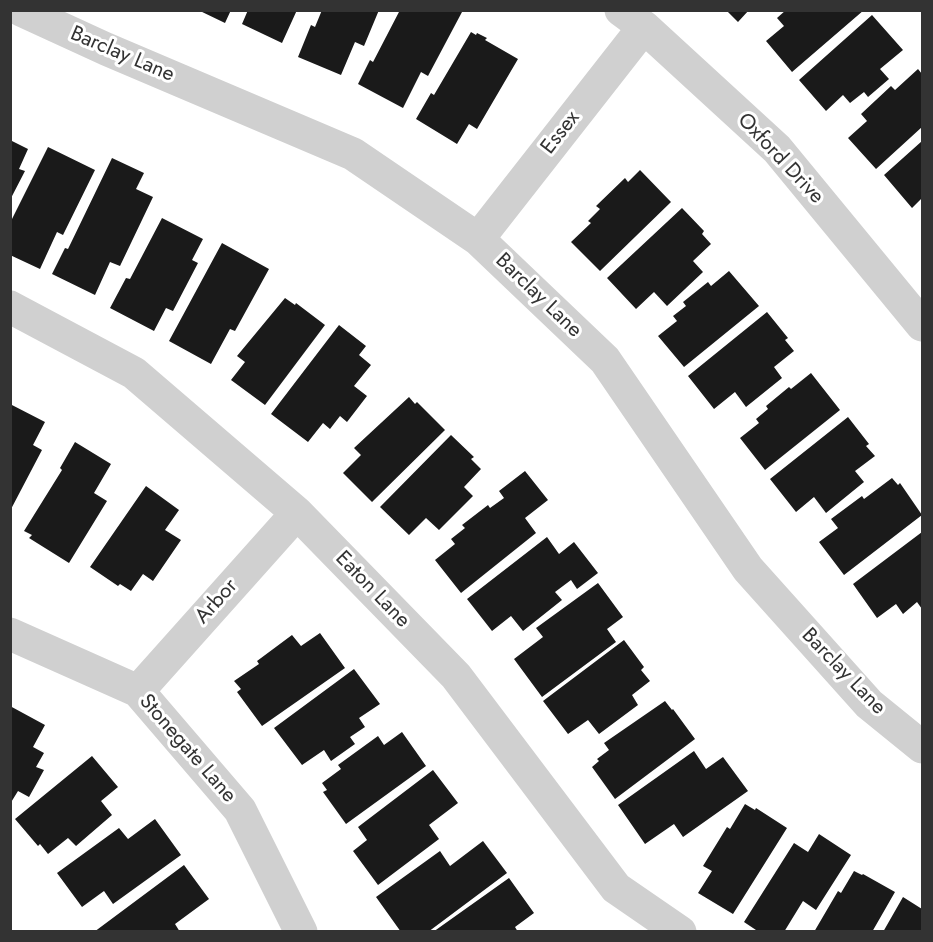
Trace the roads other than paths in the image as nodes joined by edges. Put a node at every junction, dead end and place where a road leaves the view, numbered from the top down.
1 (21, 10) edge
2 (632, 19) edge
3 (478, 239) junction
4 (10, 308) edge
5 (922, 325) edge
6 (297, 513) junction
7 (10, 634) edge
8 (138, 691) junction
9 (922, 747) edge
10 (301, 932) edge
11 (680, 932) edge

1 - 3 street, Barclay Lane
2 - 3 street, Essex
2 - 5 street, Oxford Drive
3 - 9 street, Barclay Lane
4 - 6 street, Eaton Lane
6 - 8 street, Arbor
6 - 11 street, Eaton Lane
7 - 8 street, Stonegate Lane
8 - 10 street, Stonegate Lane

